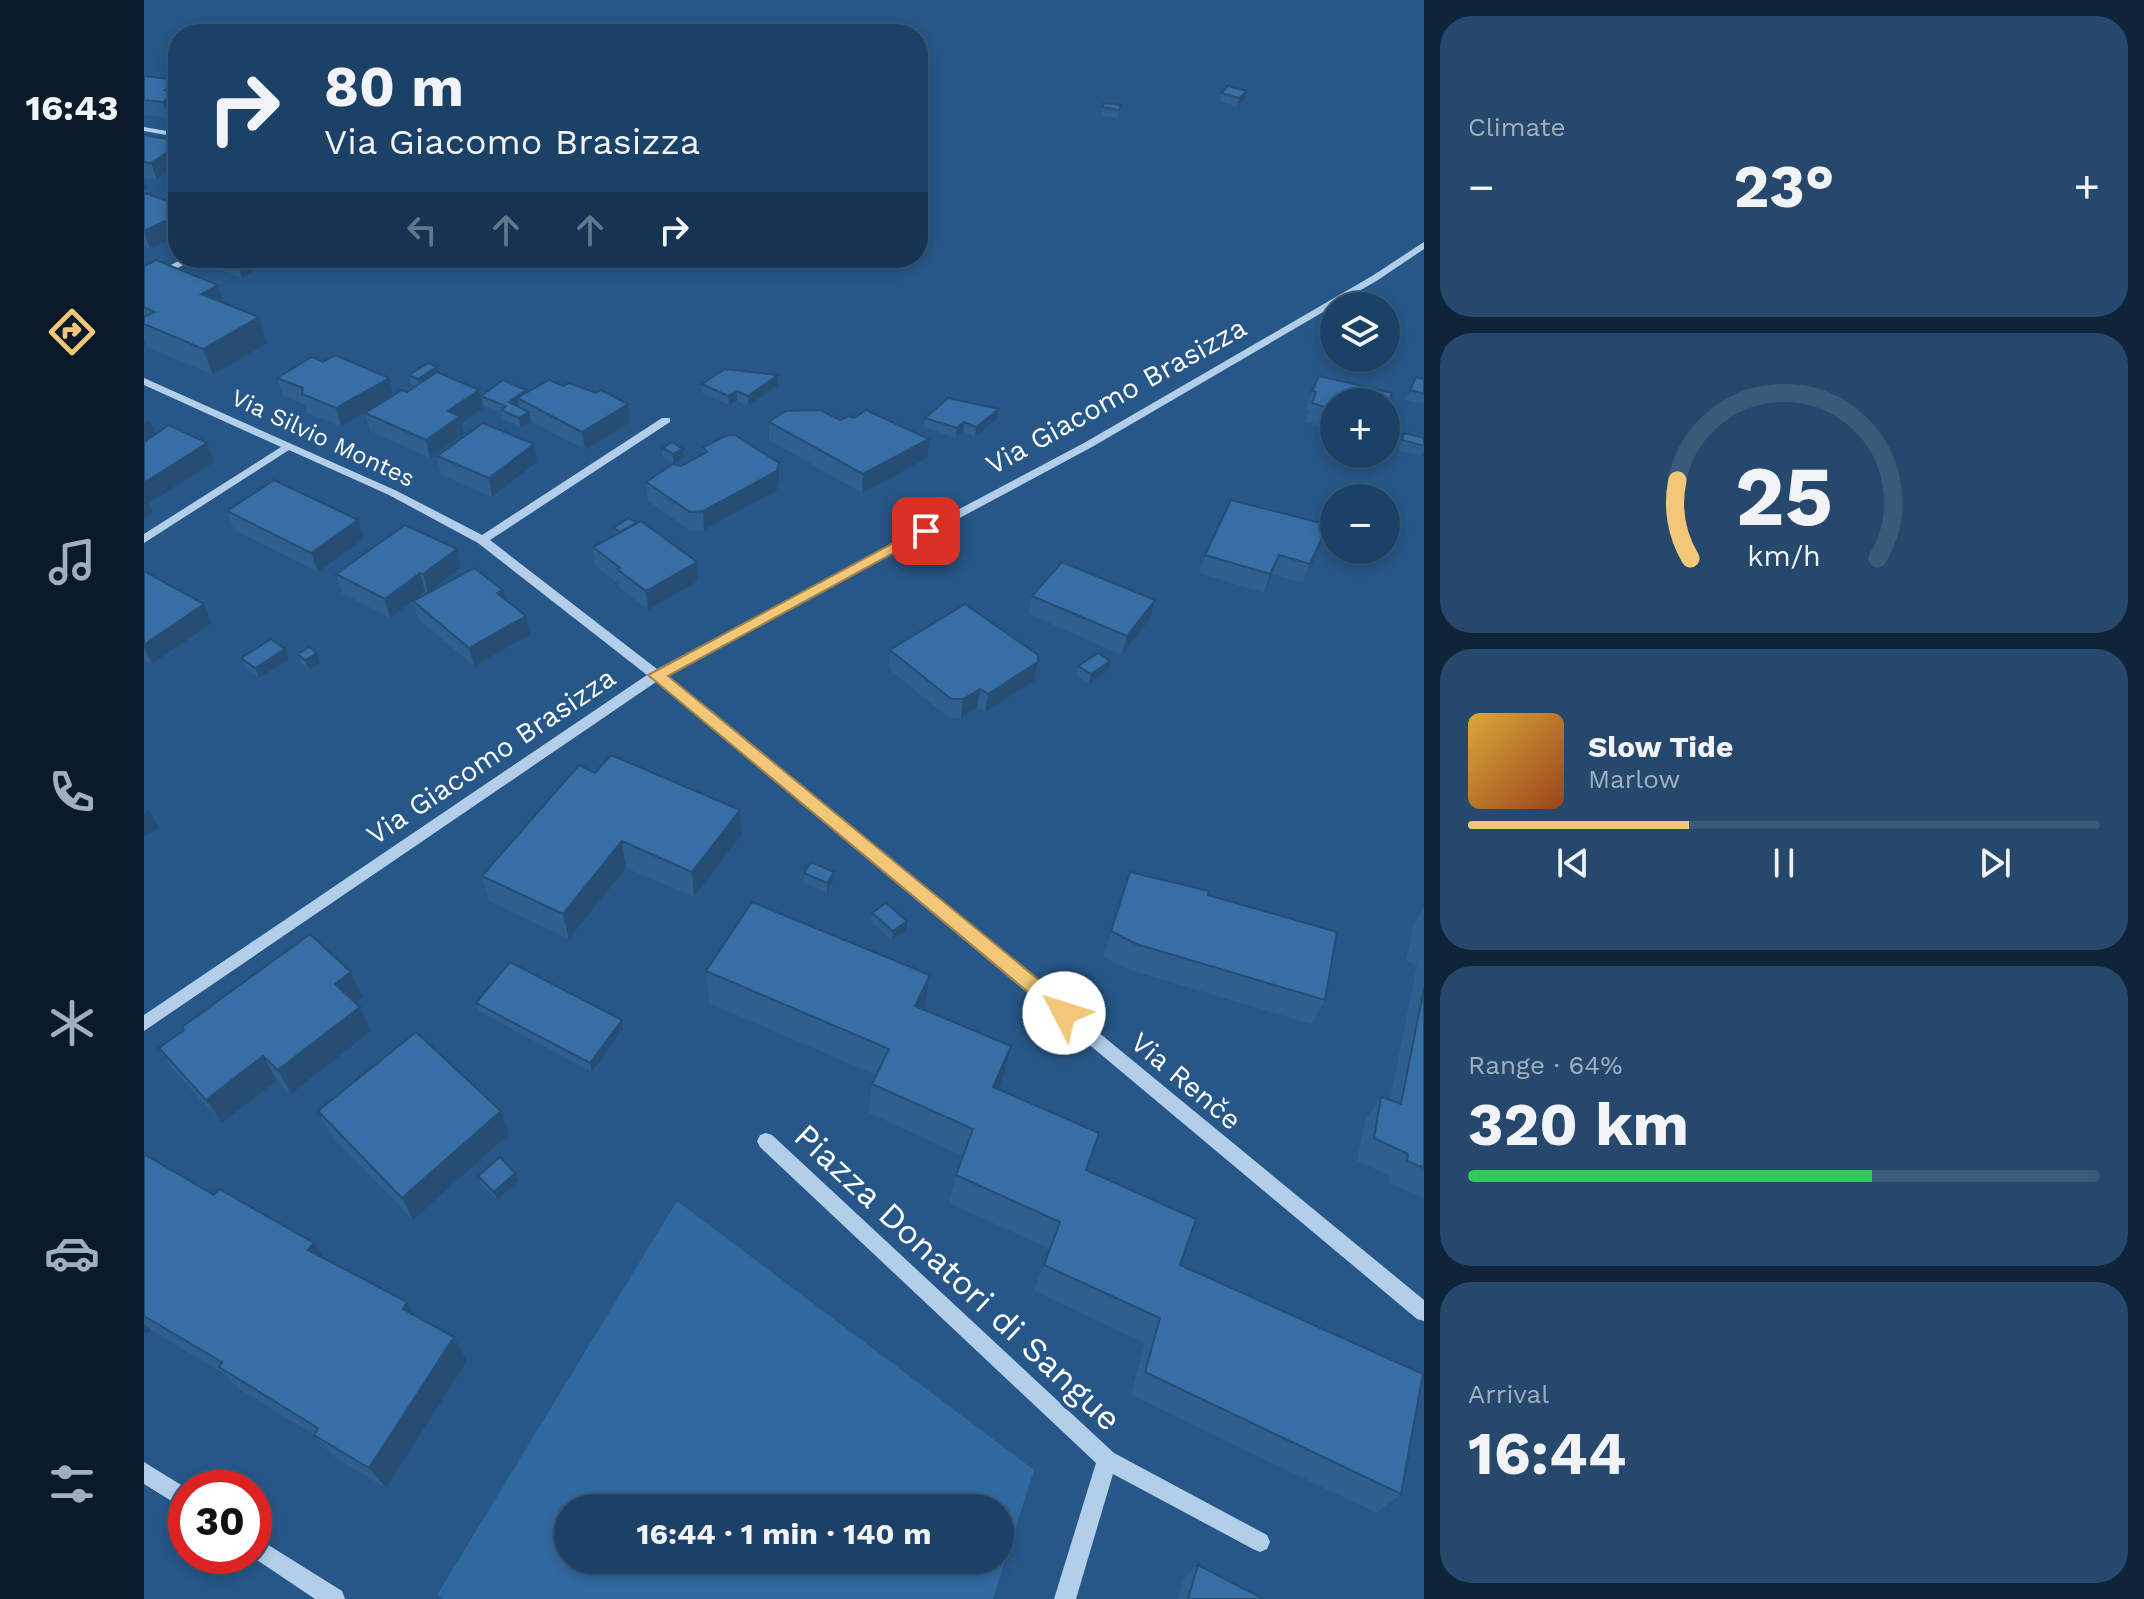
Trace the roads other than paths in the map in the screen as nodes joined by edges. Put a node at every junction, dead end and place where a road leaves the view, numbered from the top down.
1 (144, 129) edge
2 (168, 133) edge
3 (1424, 245) edge
4 (172, 268) edge
5 (144, 282) edge
6 (144, 381) edge
7 (666, 420) dead end
8 (289, 446) junction
9 (144, 539) edge
10 (482, 540) junction
11 (656, 675) junction
12 (144, 1024) edge
13 (766, 1141) dead end
14 (1424, 1312) edge
15 (1107, 1460) junction
16 (144, 1472) edge
17 (168, 1488) edge
18 (1260, 1542) dead end
19 (272, 1558) edge
20 (334, 1599) edge
21 (1065, 1599) edge

1 - 2 street
3 - 11 street, Via Giacomo Brasizza
4 - 5 street
6 - 8 street, Via Silvio Montes
7 - 10 street
8 - 9 street
8 - 10 street, Via Silvio Montes
10 - 11 street, Via Silvio Montes
11 - 12 street, Via Giacomo Brasizza
11 - 14 street, Via Renče
13 - 15 street, Piazza Donatori di Sangue
15 - 18 street, Piazza Donatori di Sangue
15 - 21 street, Piazza Donatori di Sangue
16 - 17 street
19 - 20 street

